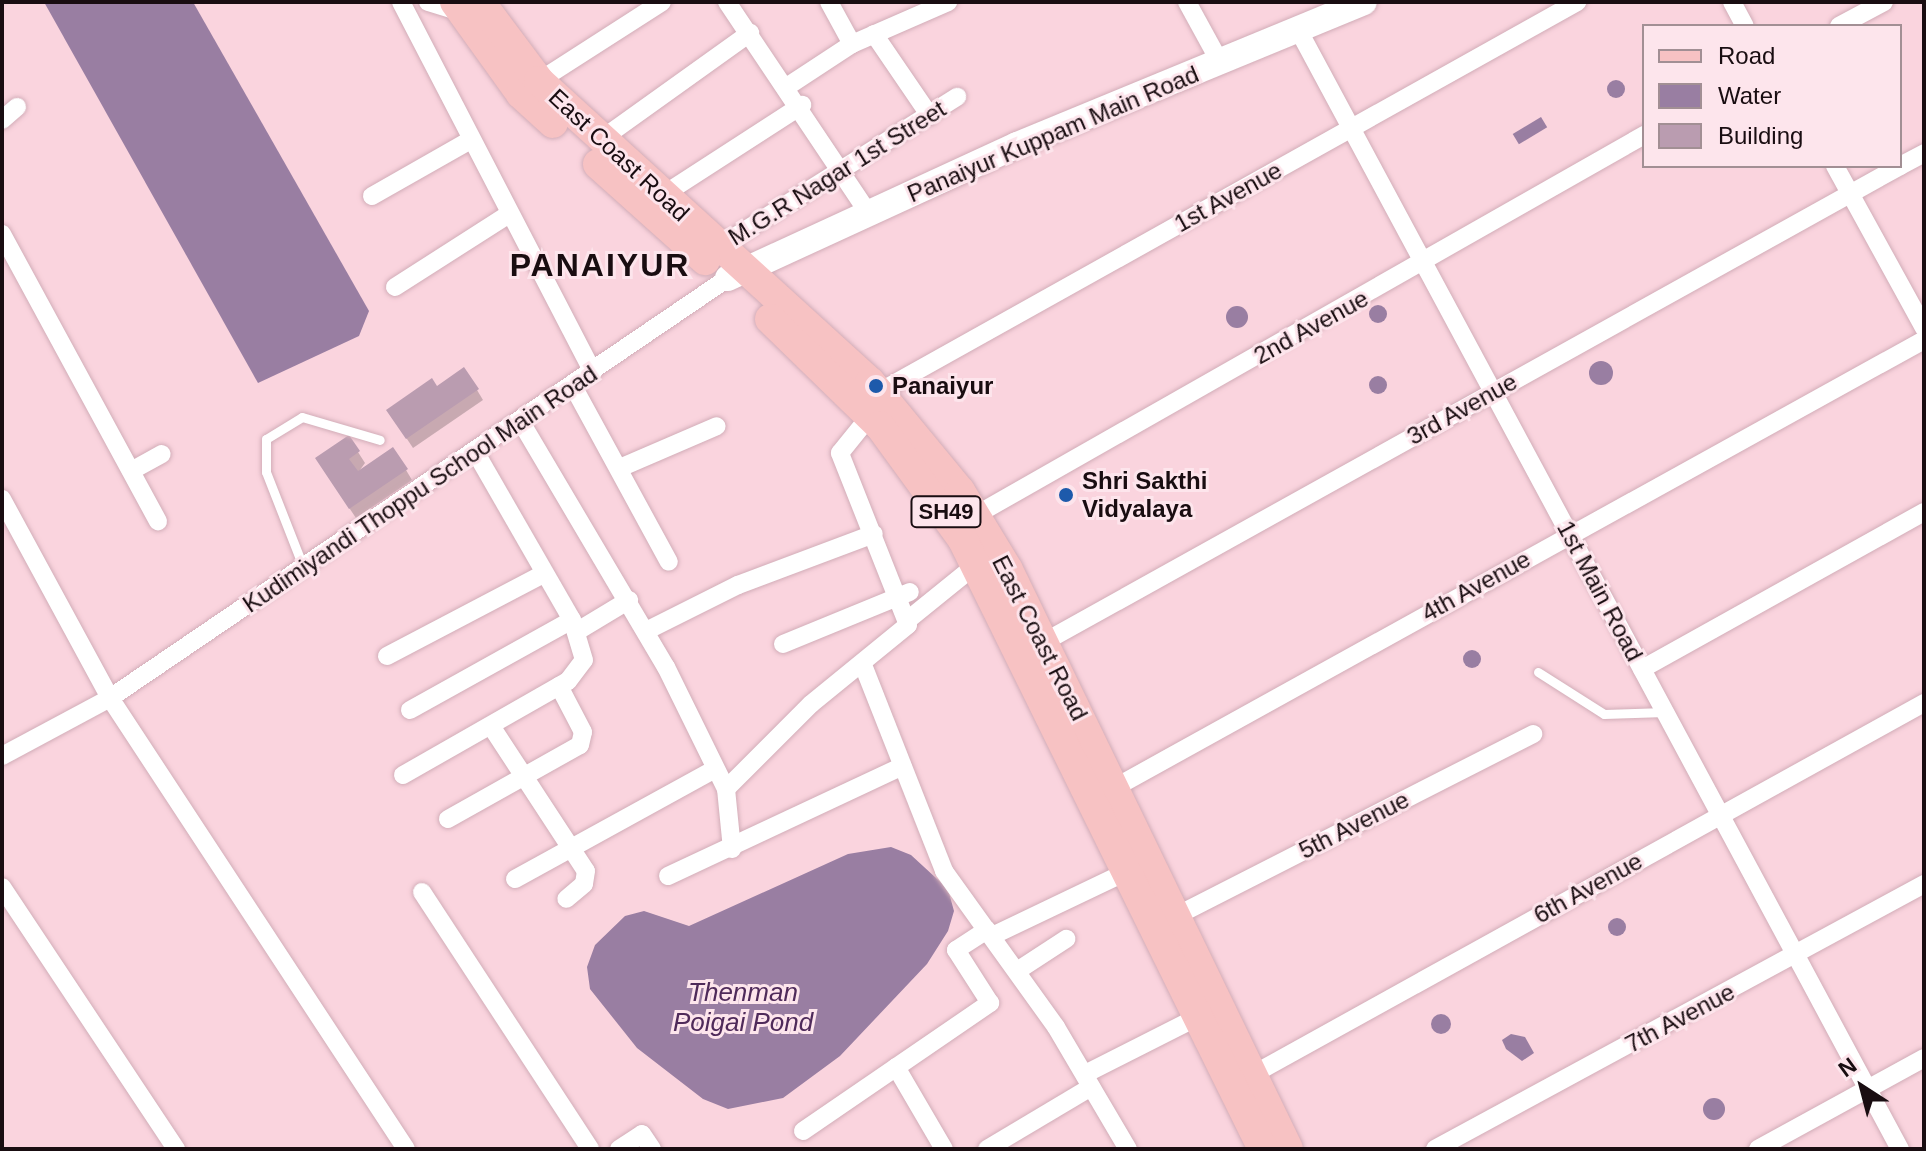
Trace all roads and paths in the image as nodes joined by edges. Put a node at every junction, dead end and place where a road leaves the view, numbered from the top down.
1 (401, 2) edge
2 (428, 2) edge
3 (662, 2) edge
4 (727, 2) edge
5 (829, 2) edge
6 (948, 2) edge
7 (1187, 2) edge
8 (1364, 2) edge
9 (1577, 2) edge
10 (1732, 2) edge
11 (1884, 2) edge
12 (465, 5) edge
13 (1744, 24) edge
14 (1843, 24) edge
15 (750, 33) junction
16 (1300, 33) junction
17 (874, 34) junction
18 (852, 44) junction
19 (1221, 64) junction
20 (539, 81) junction
21 (788, 86) junction
22 (957, 97) dead end
23 (802, 105) junction
24 (17, 107) dead end
25 (930, 116) junction
26 (2, 120) edge
27 (1351, 128) junction
28 (1642, 136) edge
29 (469, 141) junction
30 (599, 141) junction
31 (1924, 153) edge
32 (1902, 165) edge
33 (1836, 168) edge
34 (1896, 168) edge
35 (847, 171) junction
36 (1852, 191) junction
37 (663, 195) junction
38 (372, 196) dead end
39 (868, 213) junction
40 (506, 216) junction
41 (2, 234) edge
42 (717, 248) junction
43 (1424, 263) junction
44 (736, 274) junction
45 (395, 287) dead end
46 (1924, 328) edge
47 (1924, 340) edge
48 (593, 372) junction
49 (573, 386) junction
50 (1493, 392) junction
51 (874, 404) junction
52 (521, 422) junction
53 (717, 426) dead end
54 (380, 440) dead end
55 (476, 453) junction
56 (162, 454) dead end
57 (622, 467) junction
58 (131, 471) junction
59 (2, 499) edge
60 (1924, 512) edge
61 (976, 515) junction
62 (158, 521) dead end
63 (874, 534) junction
64 (1570, 534) junction
65 (669, 562) dead end
66 (977, 564) junction
67 (304, 569) junction
68 (543, 574) junction
69 (905, 594) junction
70 (629, 600) junction
71 (909, 619) junction
72 (574, 626) junction
73 (646, 631) junction
74 (783, 644) dead end
75 (1034, 648) junction
76 (387, 656) dead end
77 (863, 665) junction
78 (1642, 669) junction
79 (1538, 672) dead end
80 (559, 686) junction
81 (110, 698) junction
82 (1924, 703) edge
83 (410, 710) dead end
84 (1665, 712) junction
85 (491, 726) junction
86 (1533, 734) dead end
87 (2, 756) edge
88 (903, 766) junction
89 (713, 770) junction
90 (403, 775) dead end
91 (522, 776) junction
92 (1114, 788) junction
93 (726, 789) junction
94 (1720, 815) junction
95 (448, 819) dead end
96 (568, 844) junction
97 (732, 849) junction
98 (1128, 871) junction
99 (668, 876) dead end
100 (515, 879) dead end
101 (1924, 884) edge
102 (2, 887) edge
103 (422, 892) dead end
104 (566, 899) dead end
105 (1176, 916) junction
106 (989, 933) junction
107 (1066, 939) dead end
108 (1796, 956) junction
109 (1017, 971) junction
110 (1200, 1016) junction
111 (1225, 1043) junction
112 (1924, 1058) edge
113 (896, 1067) junction
114 (1252, 1075) junction
115 (1088, 1080) junction
116 (1867, 1088) junction
117 (803, 1131) dead end
118 (176, 1149) edge
119 (406, 1149) edge
120 (590, 1149) edge
121 (619, 1149) edge
122 (652, 1149) edge
123 (944, 1149) edge
124 (987, 1149) edge
125 (1128, 1149) edge
126 (1263, 1149) edge
127 (1288, 1149) edge
128 (1435, 1149) edge
129 (1758, 1149) edge
130 (1900, 1149) edge

1 - 29 street
2 - 12 street
3 - 20 street
4 - 15 street
5 - 18 street
6 - 17 street
7 - 19 street
8 - 16 street, Panaiyur Kuppam Main Road
9 - 27 street, 1st Avenue
10 - 13 street
11 - 14 street
12 - 20 main road, East Coast Road / SH49
12 - 44 main road, East Coast Road / SH49
15 - 21 street
15 - 30 street
16 - 19 street, Panaiyur Kuppam Main Road
16 - 27 street, 1st Main Road
17 - 18 street
17 - 25 street
18 - 21 street
19 - 39 street, Panaiyur Kuppam Main Road
20 - 30 main road, East Coast Road / SH49
21 - 23 street
22 - 25 street, M.G.R Nagar 1st Street
23 - 35 street
23 - 37 street
24 - 26 street
25 - 35 street, M.G.R Nagar 1st Street
27 - 43 street, 1st Main Road
27 - 51 street, 1st Avenue
28 - 43 street, 2nd Avenue
29 - 38 street
29 - 40 street
30 - 37 main road, East Coast Road / SH49
31 - 32 street, 3rd Avenue
33 - 36 street
34 - 36 street, 3rd Avenue
35 - 39 street
35 - 42 street, M.G.R Nagar 1st Street
36 - 46 street
36 - 50 street, 3rd Avenue
37 - 42 main road, East Coast Road / SH49
39 - 44 street, Panaiyur Kuppam Main Road
40 - 45 street
40 - 48 street
41 - 58 street
42 - 44 main road, East Coast Road / SH49
43 - 50 street, 1st Main Road
43 - 61 street, 2nd Avenue
44 - 48 street, Kudimiyandi Thoppu School Main Road
44 - 51 main road, East Coast Road / SH49
47 - 64 street, 4th Avenue
48 - 49 street, Kudimiyandi Thoppu School Main Road
49 - 52 street, Kudimiyandi Thoppu School Main Road
49 - 57 street
50 - 64 street, 1st Main Road
50 - 75 street, 3rd Avenue
51 - 61 main road, East Coast Road / SH49
51 - 63 street
51 - 66 main road, East Coast Road / SH49
52 - 55 street, Kudimiyandi Thoppu School Main Road
52 - 70 street
53 - 57 street
54 - 67 lane
55 - 67 street, Kudimiyandi Thoppu School Main Road
55 - 68 street
56 - 58 street
57 - 65 street
58 - 62 street
59 - 81 street
60 - 78 street
61 - 75 main road, East Coast Road / SH49
63 - 69 street
63 - 73 street
64 - 78 street, 1st Main Road
64 - 92 street, 4th Avenue
66 - 71 street
66 - 75 main road, East Coast Road / SH49
67 - 81 street, Kudimiyandi Thoppu School Main Road
68 - 72 street
68 - 76 street
69 - 71 street
69 - 74 street
70 - 72 street
70 - 73 street
71 - 77 street
72 - 80 street
72 - 83 street
73 - 89 street
75 - 92 main road, East Coast Road / SH49
75 - 98 main road, East Coast Road / SH49
77 - 88 street
77 - 93 street
78 - 84 street, 1st Main Road
79 - 84 lane
80 - 85 street
80 - 91 street
81 - 87 street, Kudimiyandi Thoppu School Main Road
81 - 119 street
82 - 94 street, 6th Avenue
84 - 94 street, 1st Main Road
85 - 90 street
85 - 91 street
86 - 105 street, 5th Avenue
88 - 97 street
88 - 106 street
89 - 93 street
89 - 96 street
91 - 95 street
91 - 96 street
92 - 105 main road, East Coast Road / SH49
93 - 97 street
94 - 108 street, 1st Main Road
94 - 114 street, 6th Avenue
96 - 100 street
96 - 104 street
97 - 99 street
98 - 106 street
98 - 110 main road, East Coast Road / SH49
101 - 108 street, 7th Avenue
102 - 118 street
103 - 120 street
105 - 111 main road, East Coast Road / SH49
106 - 109 street
106 - 113 street
107 - 109 street
108 - 116 street, 1st Main Road
108 - 128 street, 7th Avenue
109 - 115 street
110 - 111 main road, East Coast Road / SH49
110 - 115 street
111 - 114 main road, East Coast Road / SH49
111 - 126 main road, East Coast Road / SH49
112 - 116 street
113 - 117 street
113 - 123 street
114 - 127 main road, East Coast Road / SH49
115 - 124 street
115 - 125 street
116 - 129 street
116 - 130 street, 1st Main Road
121 - 122 street

